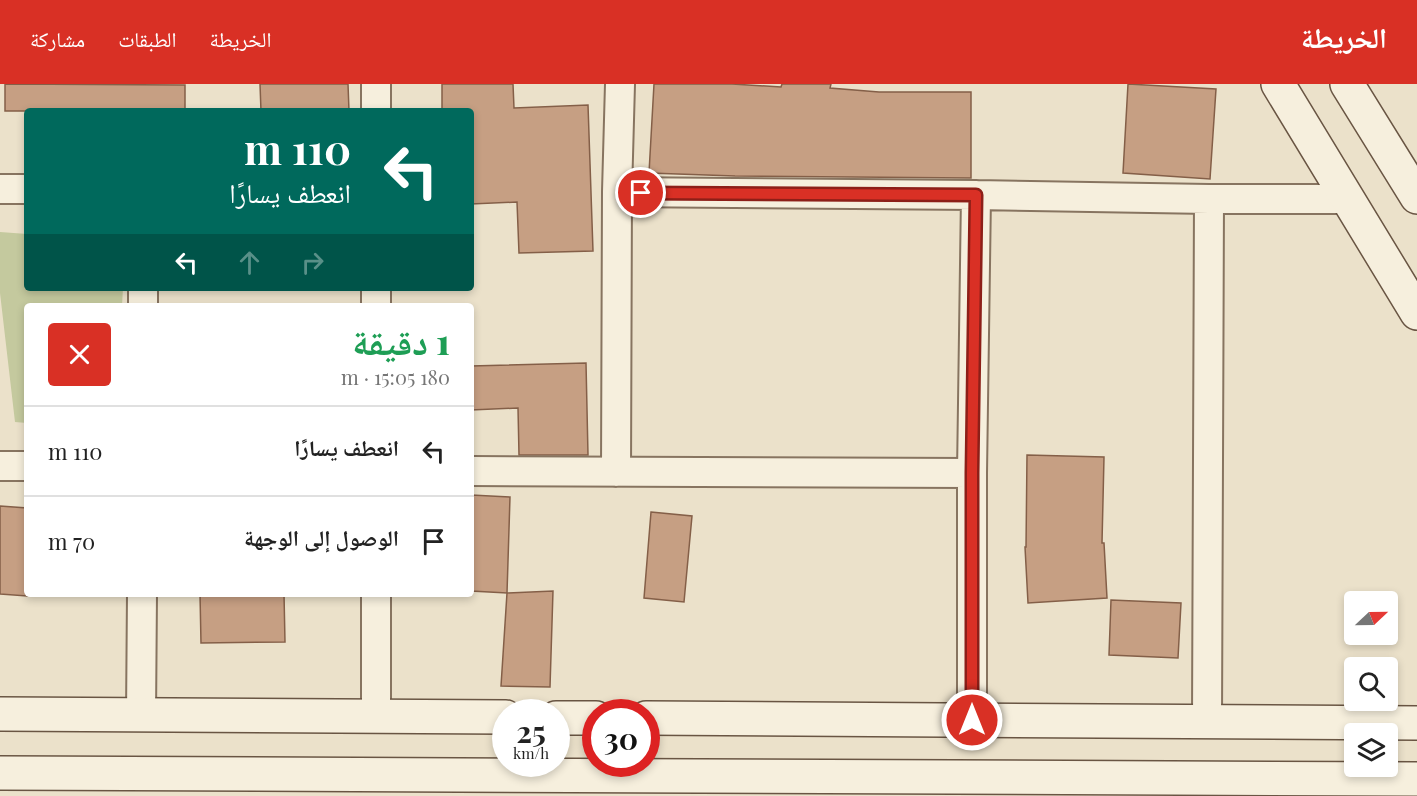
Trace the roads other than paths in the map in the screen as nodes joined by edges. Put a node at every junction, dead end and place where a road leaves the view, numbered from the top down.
1 (376, 84) edge
2 (620, 84) edge
3 (1278, 84) edge
4 (1347, 84) edge
5 (376, 108) edge
6 (0, 189) edge
7 (24, 189) edge
8 (618, 192) junction
9 (976, 195) junction
10 (1417, 197) edge
11 (1209, 199) junction
12 (1348, 199) junction
13 (1417, 313) edge
14 (0, 466) edge
15 (24, 466) edge
16 (474, 471) edge
17 (616, 472) junction
18 (972, 473) junction
19 (142, 597) edge
20 (376, 597) edge
21 (0, 714) edge
22 (141, 715) junction
23 (376, 716) junction
24 (492, 717) edge
25 (660, 718) edge
26 (972, 720) junction
27 (1207, 722) junction
28 (1417, 723) edge
29 (0, 773) edge
30 (1417, 779) edge
31 (561, 786) edge
32 (789, 786) edge
33 (1030, 787) edge

1 - 5 street
2 - 8 street
3 - 12 street
4 - 10 street
6 - 7 street
8 - 9 street
8 - 17 street
9 - 11 street
9 - 18 street
11 - 12 street
11 - 27 street
12 - 13 street
14 - 15 street
16 - 17 street
17 - 18 street
18 - 26 street
19 - 22 street
20 - 23 street
21 - 22 street
22 - 23 street
23 - 24 street
25 - 26 street
26 - 27 street
27 - 28 street
29 - 31 street
30 - 33 street
31 - 32 street
32 - 33 street

